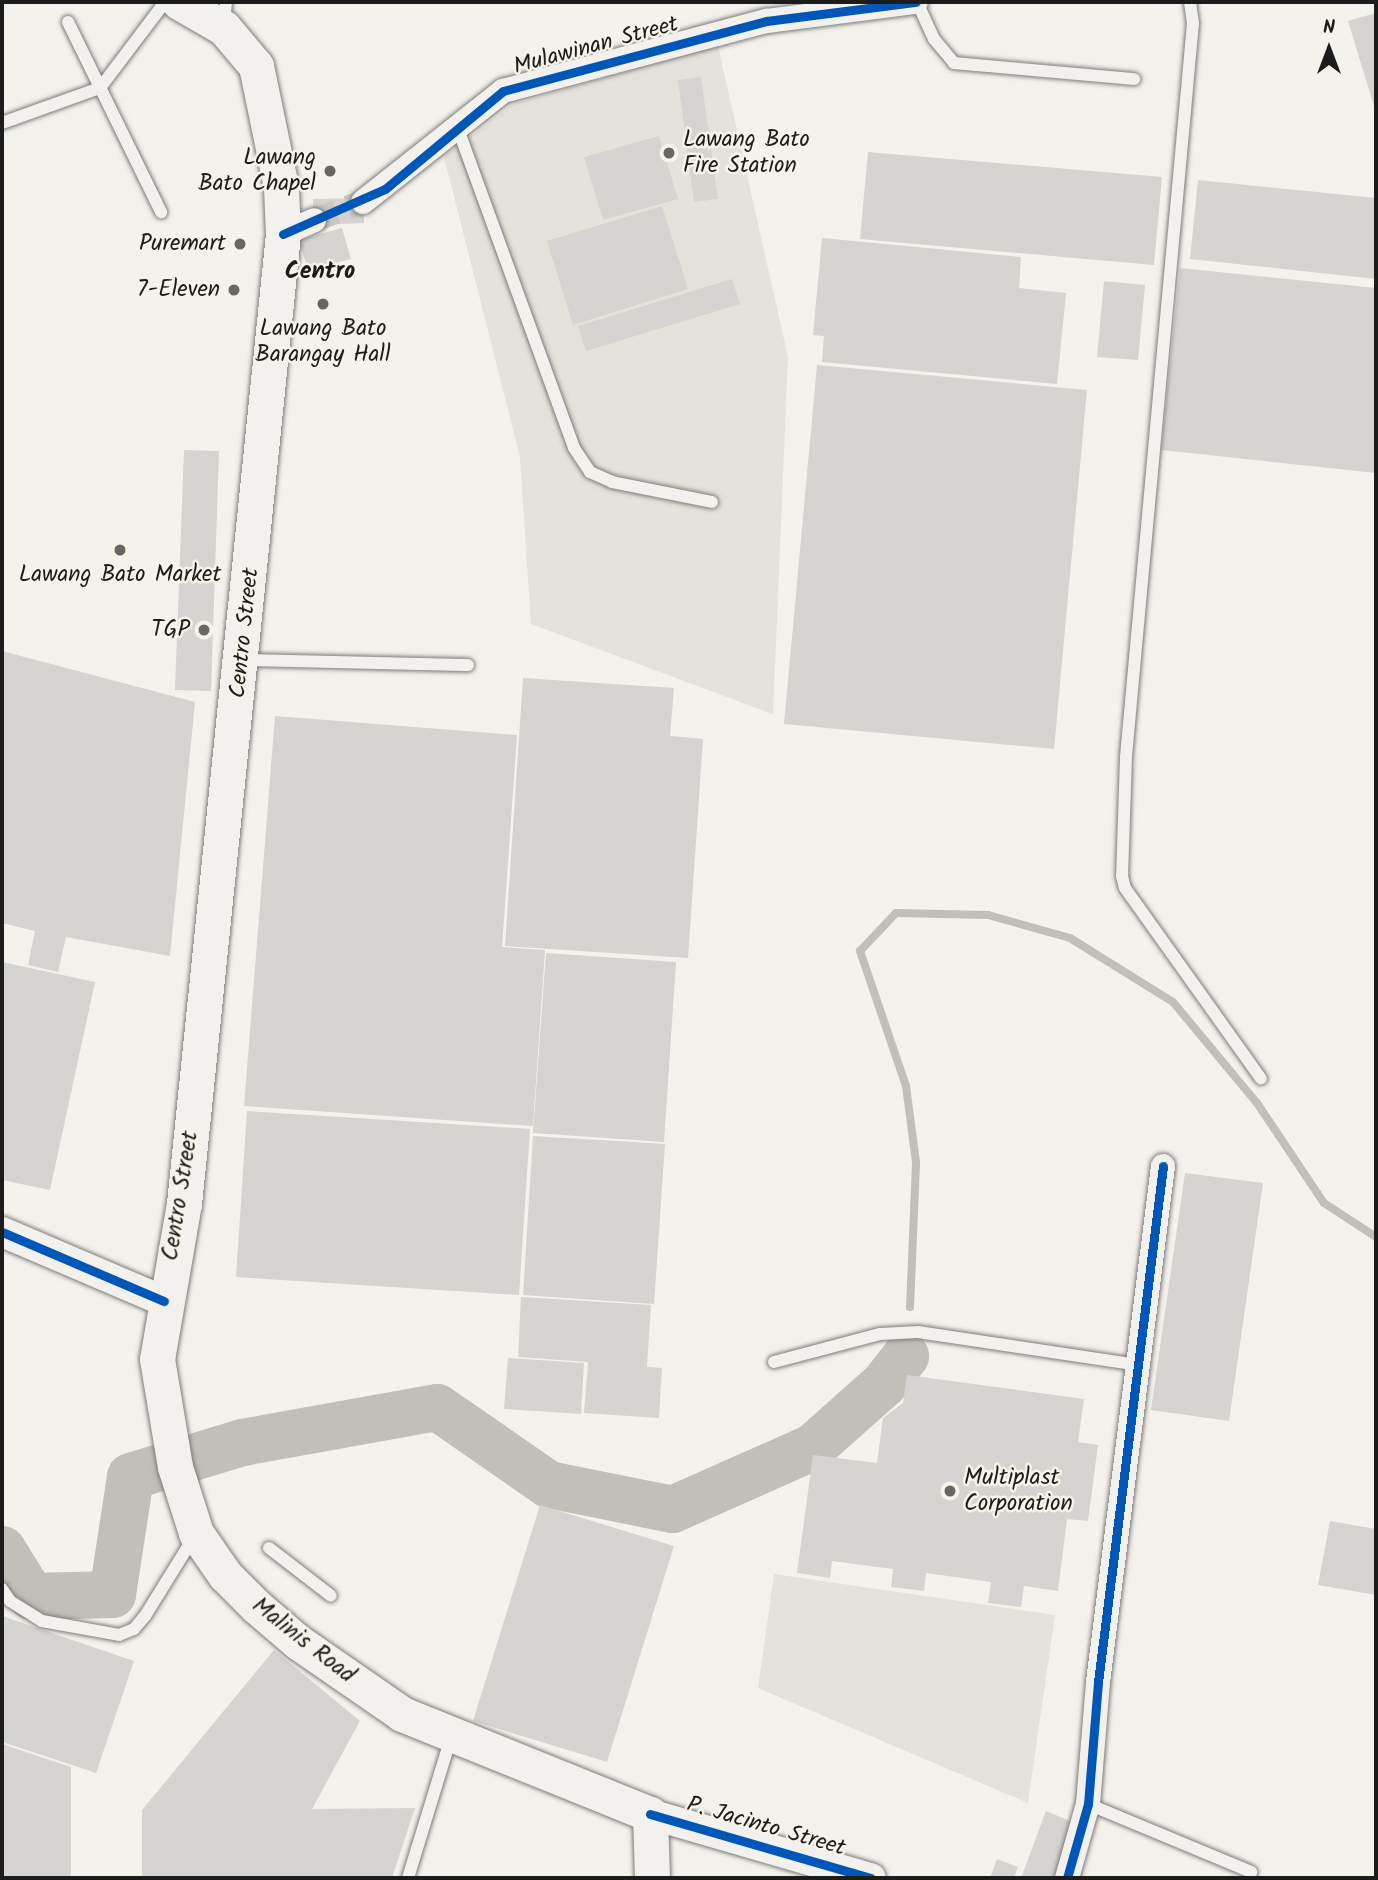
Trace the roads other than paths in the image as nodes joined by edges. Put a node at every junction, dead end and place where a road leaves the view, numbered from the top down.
1 (165, 2) edge
2 (179, 2) edge
3 (917, 2) edge
4 (1190, 2) edge
5 (854, 6) edge
6 (225, 15) edge
7 (68, 22) dead end
8 (1133, 79) dead end
9 (100, 88) junction
10 (2, 123) edge
11 (458, 129) junction
12 (363, 202) tunnel mouth
13 (161, 212) dead end
14 (314, 219) tunnel mouth
15 (282, 234) junction
16 (712, 502) dead end
17 (243, 660) junction
18 (468, 665) dead end
19 (1261, 1079) dead end
20 (1163, 1166) dead end
21 (2, 1232) edge
22 (164, 1301) junction
23 (774, 1362) dead end
24 (1138, 1366) junction
25 (196, 1534) junction
26 (269, 1548) dead end
27 (2, 1590) edge
28 (331, 1596) dead end
29 (452, 1736) junction
30 (1088, 1804) junction
31 (650, 1814) junction
32 (1251, 1872) dead end
33 (408, 1878) edge
34 (652, 1878) edge
35 (872, 1878) edge
36 (1067, 1878) edge

1 - 9 lane
2 - 6 main road, Centro Street
3 - 5 street, Mulawinan Street
3 - 8 lane
4 - 19 lane
5 - 11 street, Mulawinan Street
6 - 15 main road, Centro Street
7 - 9 lane
9 - 10 lane
9 - 13 lane
11 - 12 street, Mulawinan Street
11 - 16 lane
14 - 15 street
15 - 17 main road, Centro Street
17 - 18 lane
17 - 22 main road, Centro Street
20 - 24 street
21 - 22 street
22 - 25 main road, Malinis Road
23 - 24 lane
24 - 30 street
25 - 27 lane
25 - 29 main road, Malinis Road
26 - 28 lane
29 - 31 main road, Malinis Road
29 - 33 lane
30 - 32 lane
30 - 36 street
31 - 34 main road
31 - 35 street, P. Jacinto Street

